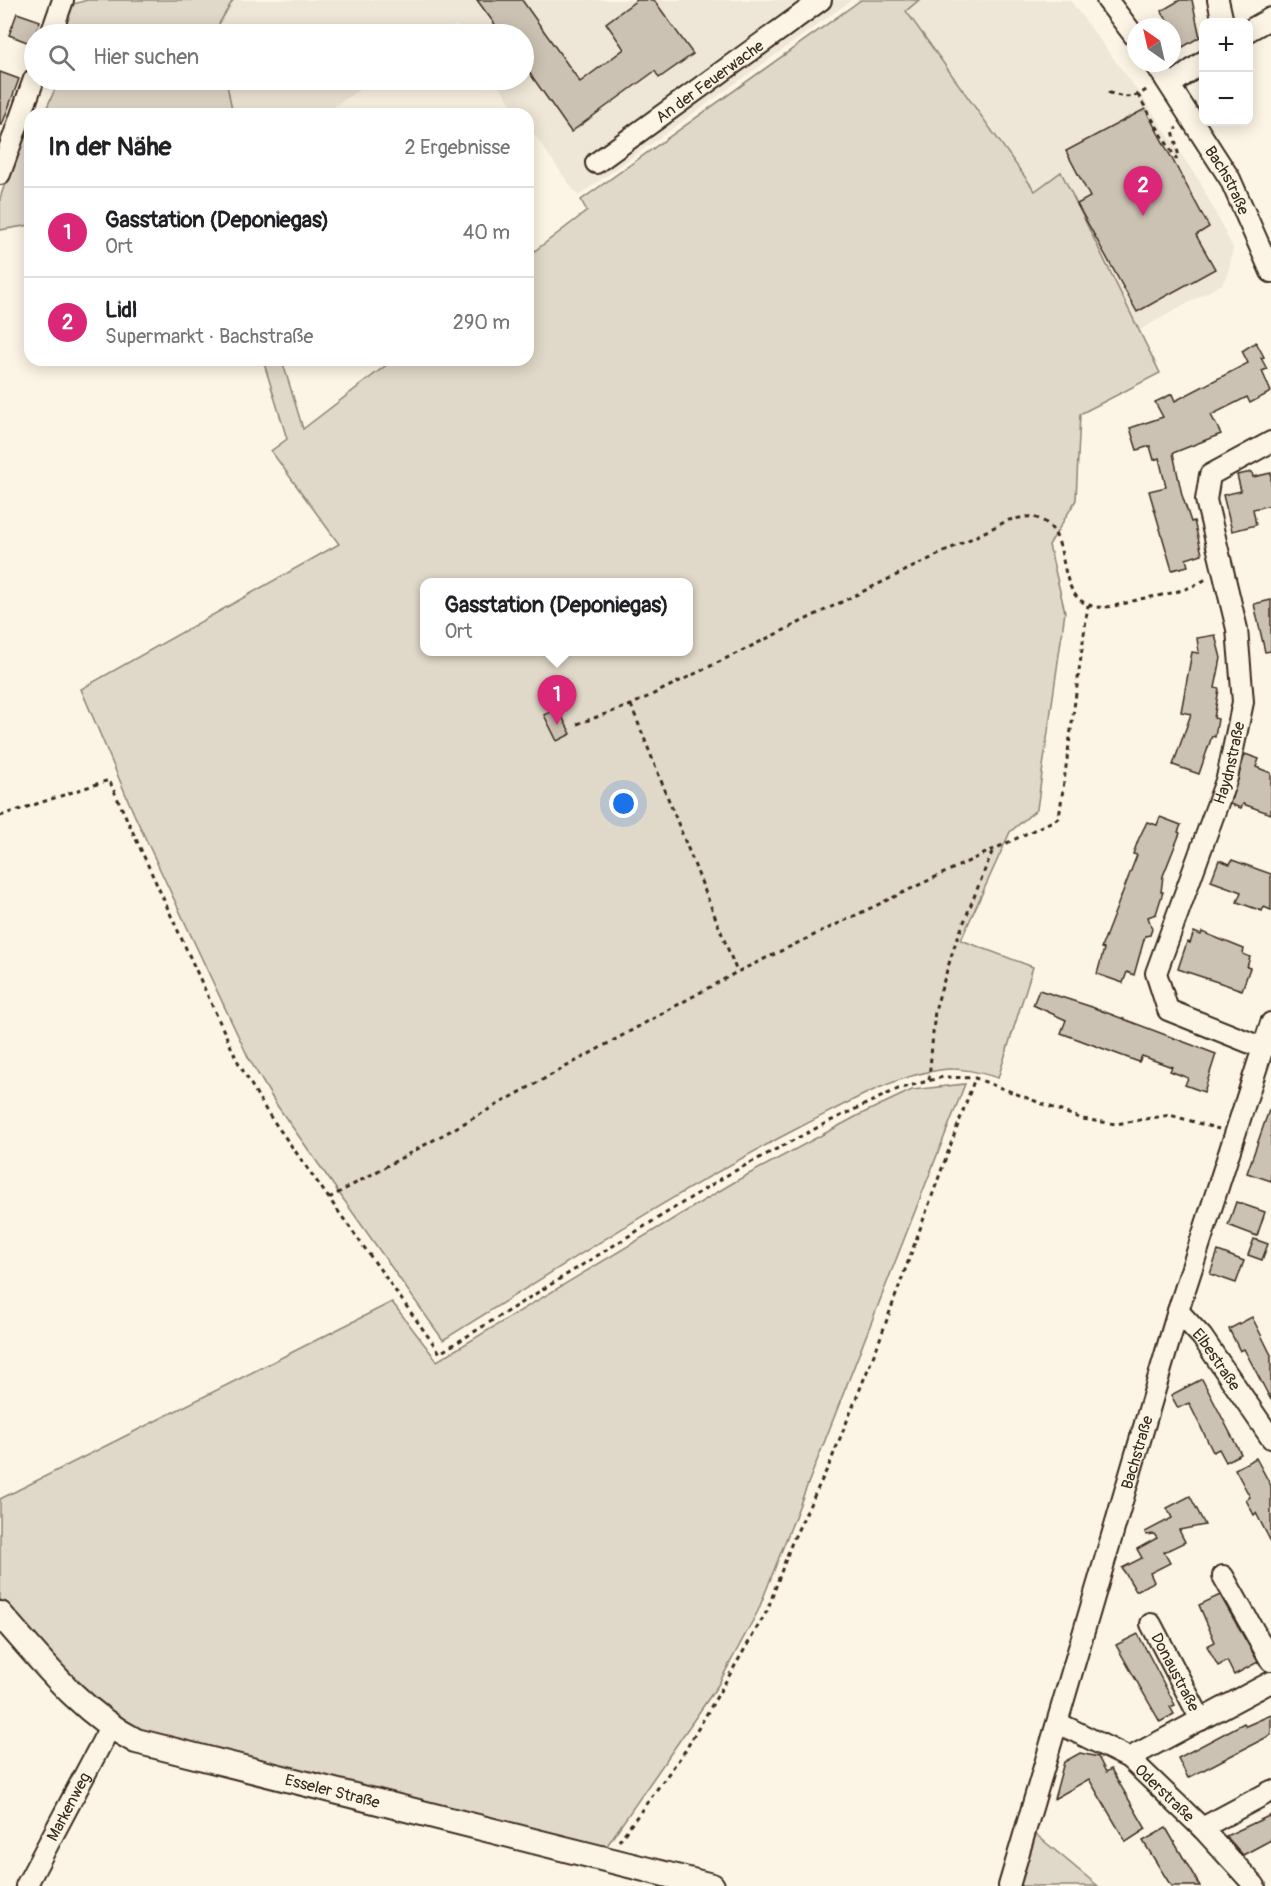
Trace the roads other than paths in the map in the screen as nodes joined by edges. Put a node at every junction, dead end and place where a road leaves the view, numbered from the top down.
1 (63, 0) edge
2 (821, 0) edge
3 (1107, 0) edge
4 (1218, 0) edge
5 (1222, 18) edge
6 (1271, 18) edge
7 (55, 24) edge
8 (1127, 26) edge
9 (1253, 29) edge
10 (1199, 63) edge
11 (1157, 72) edge
12 (1161, 85) junction
13 (30, 90) edge
14 (596, 163) dead end
15 (0, 174) edge
16 (1271, 272) edge
17 (1271, 442) edge
18 (1271, 1023) edge
19 (1263, 1048) junction
20 (1178, 1311) junction
21 (1271, 1438) edge
22 (1223, 1576) dead end
23 (0, 1614) edge
24 (1151, 1624) dead end
25 (1271, 1661) edge
26 (1271, 1682) edge
27 (1201, 1720) junction
28 (1058, 1723) junction
29 (110, 1727) junction
30 (1129, 1758) junction
31 (1271, 1791) edge
32 (1202, 1828) junction
33 (26, 1886) edge
34 (712, 1886) edge
35 (1009, 1886) edge
36 (1255, 1886) edge

1 - 7 street
2 - 14 street, An der Feuerwache
3 - 8 street
4 - 5 street
6 - 9 street
10 - 12 street
11 - 12 street, Bachstraße
12 - 16 street, Bachstraße
13 - 15 street
17 - 19 street, Haydnstraße
18 - 19 street, Bachstraße
19 - 20 street, Bachstraße
20 - 21 street, Elbestraße
20 - 28 street, Bachstraße
22 - 25 street
23 - 29 main road, Esseler Straße
24 - 27 street, Donaustraße
26 - 27 street, Donaustraße
27 - 30 street, Donaustraße
28 - 30 street, Oderstraße
28 - 35 street, Bachstraße
29 - 33 street, Markenweg
29 - 34 main road, Esseler Straße
30 - 32 street, Oderstraße
31 - 32 street
32 - 36 street, Oderstraße

